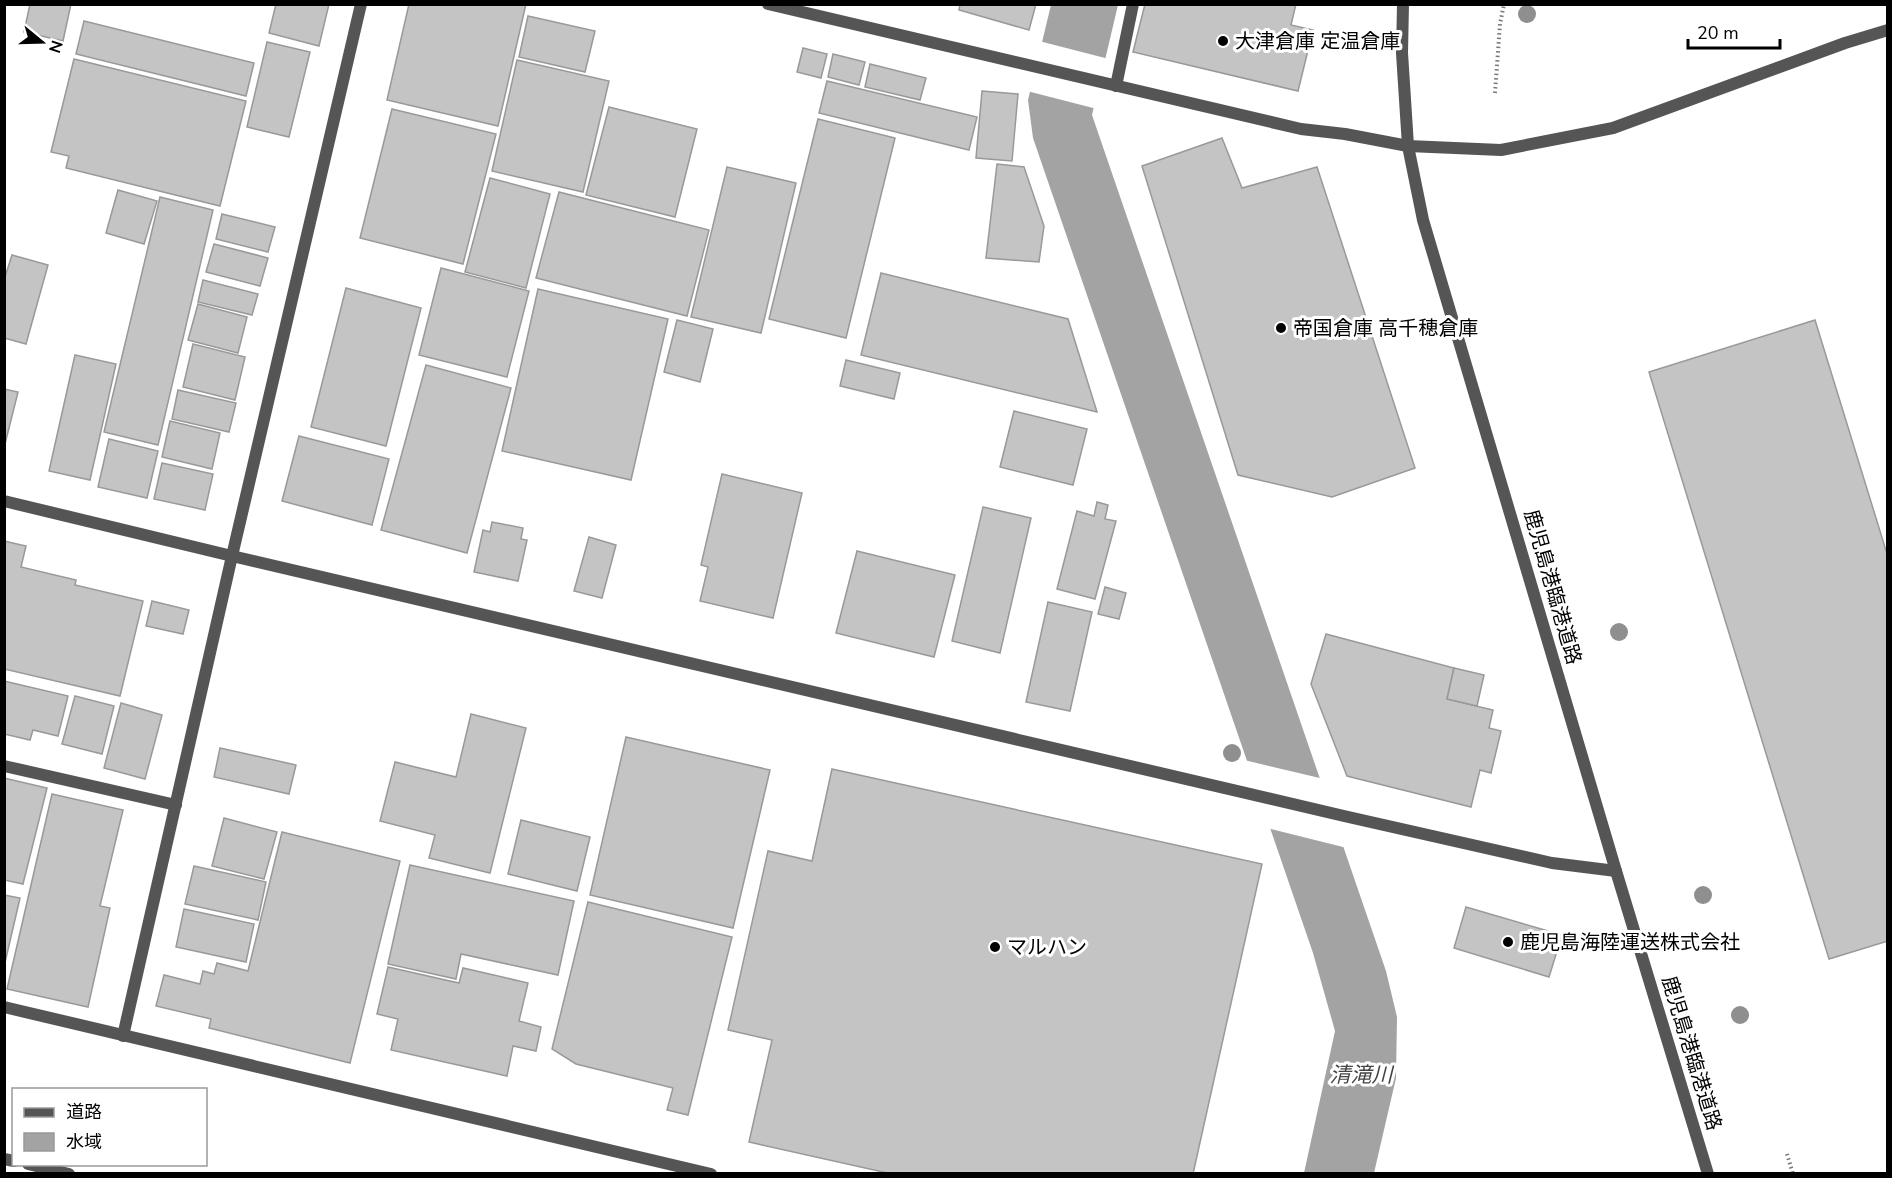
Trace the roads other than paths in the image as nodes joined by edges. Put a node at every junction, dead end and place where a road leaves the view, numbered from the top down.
1 (361, 4) edge
2 (768, 4) edge
3 (1133, 4) edge
4 (1403, 4) edge
5 (1887, 30) edge
6 (1116, 86) junction
7 (1408, 146) junction
8 (4, 501) edge
9 (232, 556) junction
10 (4, 766) edge
11 (176, 805) junction
12 (1616, 871) junction
13 (4, 1007) edge
14 (123, 1036) junction
15 (37, 1166) edge
16 (69, 1173) edge
17 (711, 1173) edge
18 (1708, 1173) edge

1 - 9 street
2 - 6 street
3 - 6 street
4 - 7 street, 鹿児島港臨港道路
5 - 7 street
6 - 7 street
7 - 12 street, 鹿児島港臨港道路
8 - 9 street
9 - 11 street
9 - 12 street
10 - 11 street
11 - 14 street
12 - 18 street, 鹿児島港臨港道路
13 - 14 street
14 - 17 street
15 - 16 street

